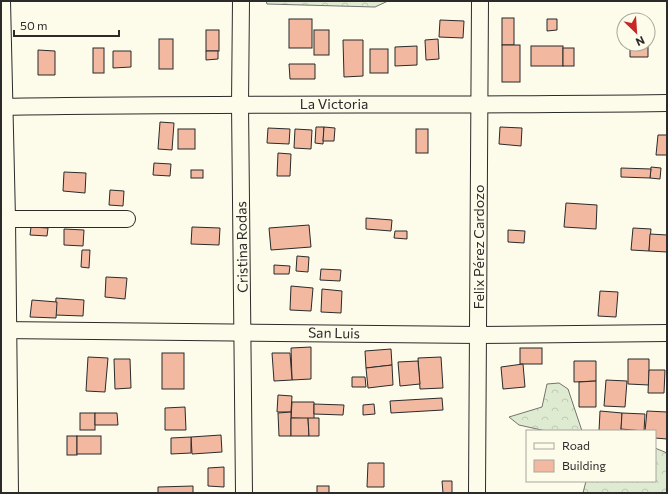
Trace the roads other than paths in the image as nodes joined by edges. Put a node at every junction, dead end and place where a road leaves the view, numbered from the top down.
1 (2, 1) edge
2 (241, 1) edge
3 (480, 1) edge
4 (667, 103) edge
5 (240, 104) junction
6 (479, 105) junction
7 (3, 107) edge
8 (7, 219) junction
9 (127, 219) dead end
10 (4, 330) edge
11 (243, 332) junction
12 (667, 333) edge
13 (478, 335) junction
14 (10, 493) edge
15 (244, 493) edge
16 (477, 493) edge

1 - 7 street
2 - 5 street, Cristina Rodas
3 - 6 street, Felix Pérez Cardozo
4 - 6 street, La Victoria
5 - 6 street, La Victoria
5 - 7 street, La Victoria
5 - 11 street, Cristina Rodas
6 - 13 street, Felix Pérez Cardozo
7 - 8 street
8 - 9 street
8 - 10 street
10 - 11 street, San Luis
10 - 14 street
11 - 13 street, San Luis
11 - 15 street, Cristina Rodas
12 - 13 street, San Luis
13 - 16 street, Felix Pérez Cardozo

